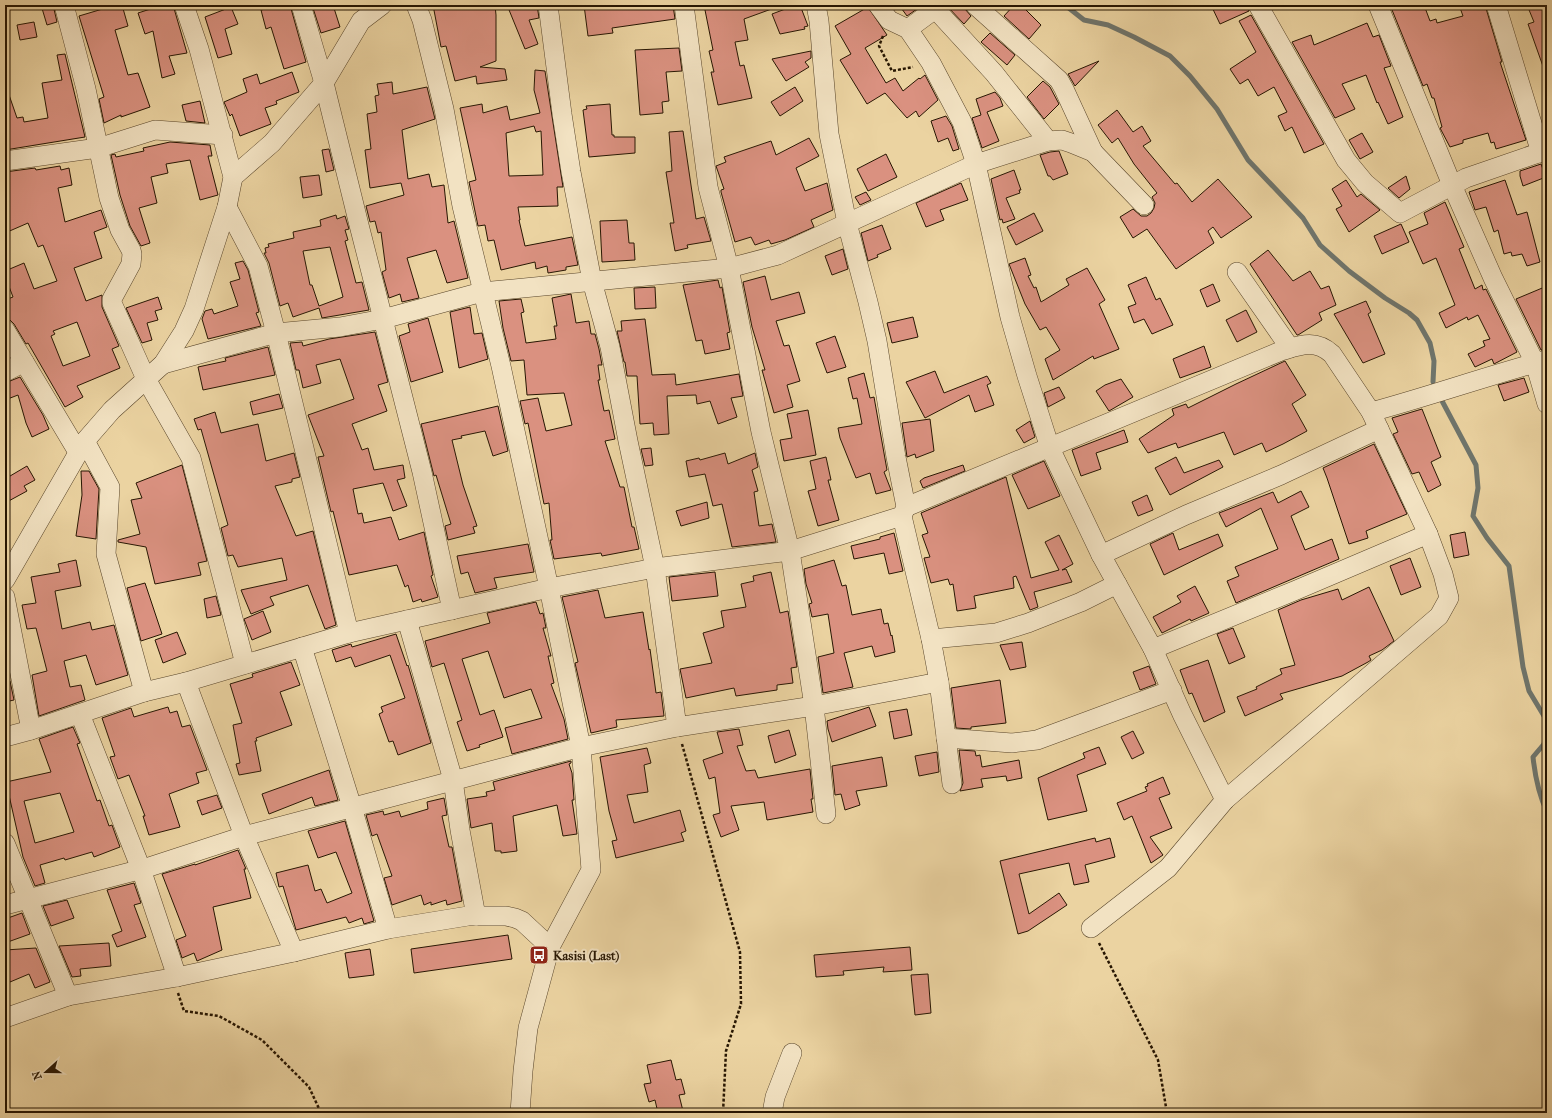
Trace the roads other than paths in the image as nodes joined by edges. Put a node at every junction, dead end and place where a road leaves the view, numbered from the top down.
1 (64, 5) edge
2 (184, 5) edge
3 (301, 5) edge
4 (382, 5) edge
5 (416, 5) edge
6 (548, 5) edge
7 (684, 5) edge
8 (816, 5) edge
9 (975, 5) edge
10 (1258, 5) edge
11 (1378, 5) edge
12 (1496, 5) edge
13 (884, 12) edge
14 (908, 29) junction
15 (324, 83) junction
16 (223, 134) junction
17 (1048, 141) junction
18 (98, 148) junction
19 (1545, 151) edge
20 (1093, 152) junction
21 (5, 161) edge
22 (976, 164) junction
23 (233, 177) junction
24 (1452, 185) junction
25 (1144, 205) dead end
26 (227, 208) junction
27 (847, 223) junction
28 (729, 268) junction
29 (1236, 272) dead end
30 (592, 281) junction
31 (482, 292) junction
32 (383, 319) junction
33 (5, 330) edge
34 (276, 333) junction
35 (1290, 348) junction
36 (24, 362) junction
37 (1541, 362) edge
38 (163, 364) junction
39 (5, 372) edge
40 (146, 379) junction
41 (1547, 404) edge
42 (1375, 421) junction
43 (82, 447) junction
44 (1050, 448) junction
45 (904, 512) junction
46 (1428, 534) junction
47 (790, 551) junction
48 (1101, 555) junction
49 (655, 568) junction
50 (5, 580) edge
51 (1117, 584) junction
52 (549, 588) junction
53 (5, 597) edge
54 (452, 610) junction
55 (408, 620) junction
56 (349, 633) junction
57 (931, 640) junction
58 (302, 647) junction
59 (1153, 650) junction
60 (245, 664) junction
61 (186, 682) junction
62 (939, 682) junction
63 (1172, 690) junction
64 (144, 692) junction
65 (814, 706) junction
66 (80, 714) junction
67 (677, 727) junction
68 (31, 730) junction
69 (5, 737) edge
70 (946, 738) junction
71 (581, 747) junction
72 (453, 780) junction
73 (952, 784) dead end
74 (1225, 800) junction
75 (352, 807) junction
76 (826, 814) dead end
77 (244, 836) junction
78 (5, 843) edge
79 (141, 869) junction
80 (29, 900) junction
81 (5, 905) edge
82 (476, 916) junction
83 (1091, 928) road end
84 (388, 930) junction
85 (550, 947) junction
86 (294, 952) junction
87 (177, 977) junction
88 (68, 996) junction
89 (5, 1018) edge
90 (792, 1053) dead end
91 (520, 1113) edge
92 (772, 1113) edge

1 - 18 street
2 - 16 street
3 - 15 street
4 - 15 street
5 - 31 street
6 - 30 street
7 - 28 street
8 - 27 street
9 - 20 street
10 - 24 street
11 - 24 street
12 - 19 street
13 - 14 street
14 - 17 street
14 - 22 street
15 - 23 street
15 - 32 street
16 - 18 street
16 - 23 street
17 - 20 street
17 - 22 street
18 - 21 street
18 - 40 street
19 - 24 street
20 - 25 street
22 - 27 street
22 - 44 street
23 - 26 street
24 - 37 street
26 - 34 street
26 - 38 street
27 - 28 street
27 - 45 street
28 - 30 street
28 - 47 street
29 - 35 street
30 - 31 street
30 - 49 street
31 - 32 street
31 - 52 street
32 - 34 street
32 - 54 street
33 - 36 street
34 - 38 street
34 - 56 street
35 - 42 street
35 - 44 street
36 - 39 street
36 - 43 street
37 - 41 street
37 - 42 street
38 - 40 street
40 - 43 street
40 - 60 street
42 - 46 street
42 - 48 street
43 - 50 street
43 - 64 street
44 - 45 street
44 - 48 street
45 - 47 street
45 - 57 street
46 - 59 street
46 - 74 street
47 - 49 street
47 - 65 street
48 - 51 street
49 - 52 street
49 - 67 street
51 - 57 street
51 - 59 street
52 - 54 street
52 - 71 street
53 - 68 street
54 - 55 street
55 - 56 street
55 - 72 street
56 - 58 street
57 - 62 street
58 - 60 street
58 - 75 street
59 - 63 street
60 - 61 street
61 - 64 street
61 - 77 street
62 - 65 street
62 - 70 street
63 - 70 street
63 - 74 street
64 - 66 street
65 - 67 street
65 - 76 street
66 - 68 street
66 - 79 street
67 - 71 street
68 - 69 street
70 - 73 street
71 - 72 street
71 - 85 street
72 - 75 street
72 - 82 street
74 - 83 street
75 - 77 street
75 - 84 street
77 - 79 street
77 - 86 street
78 - 80 street
79 - 80 street
79 - 87 street
80 - 81 street
80 - 88 street
82 - 84 street
82 - 85 street
84 - 86 street
85 - 91 street
86 - 87 street
87 - 88 street
88 - 89 street
90 - 92 street

